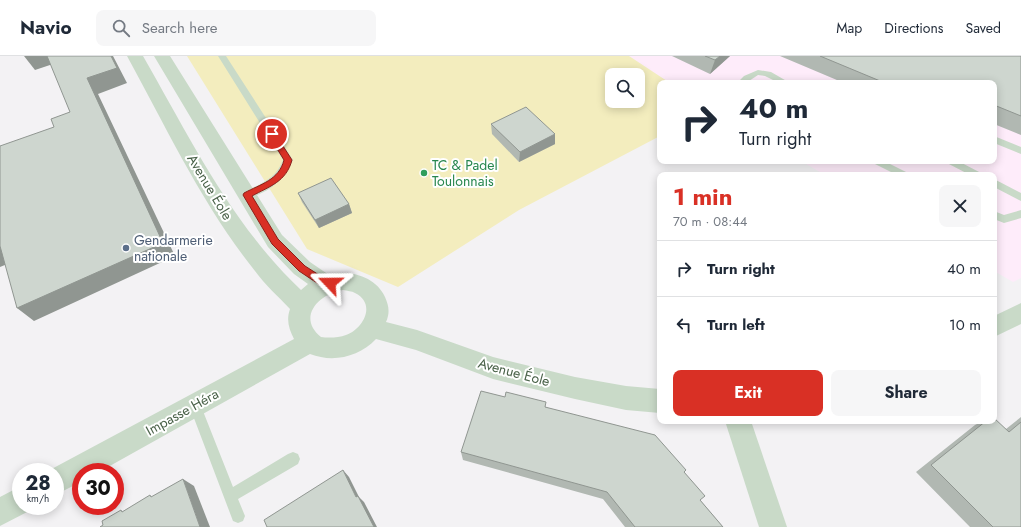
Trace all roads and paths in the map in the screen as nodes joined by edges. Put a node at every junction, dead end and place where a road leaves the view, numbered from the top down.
1 (135, 56) edge
2 (162, 56) edge
3 (222, 56) edge
4 (744, 80) edge
5 (780, 80) edge
6 (997, 140) edge
7 (1021, 150) edge
8 (882, 164) edge
9 (956, 164) edge
10 (899, 172) edge
11 (972, 172) edge
12 (997, 184) edge
13 (247, 195) junction
14 (1021, 196) edge
15 (1021, 214) edge
16 (997, 216) edge
17 (326, 285) junction
18 (302, 306) junction
19 (1021, 313) edge
20 (997, 325) edge
21 (372, 328) junction
22 (310, 342) junction
23 (657, 401) edge
24 (195, 405) junction
25 (739, 424) edge
26 (293, 459) dead end
27 (64, 477) edge
28 (231, 496) junction
29 (12, 505) edge
30 (0, 512) edge
31 (238, 516) dead end
32 (769, 525) edge

1 - 18 street, Avenue Éole
2 - 13 street, Avenue Éole
3 - 13 lane
4 - 5 lane
6 - 7 lane
8 - 10 lane
9 - 11 lane
12 - 14 lane
13 - 17 street, Avenue Éole
15 - 16 lane
17 - 18 street
17 - 21 street
18 - 22 street
19 - 20 street
21 - 22 street
21 - 23 street, Avenue Éole
22 - 24 street, Impasse Héra
24 - 27 street, Impasse Héra
24 - 28 lane
25 - 32 street
26 - 28 lane
28 - 31 lane
29 - 30 street

